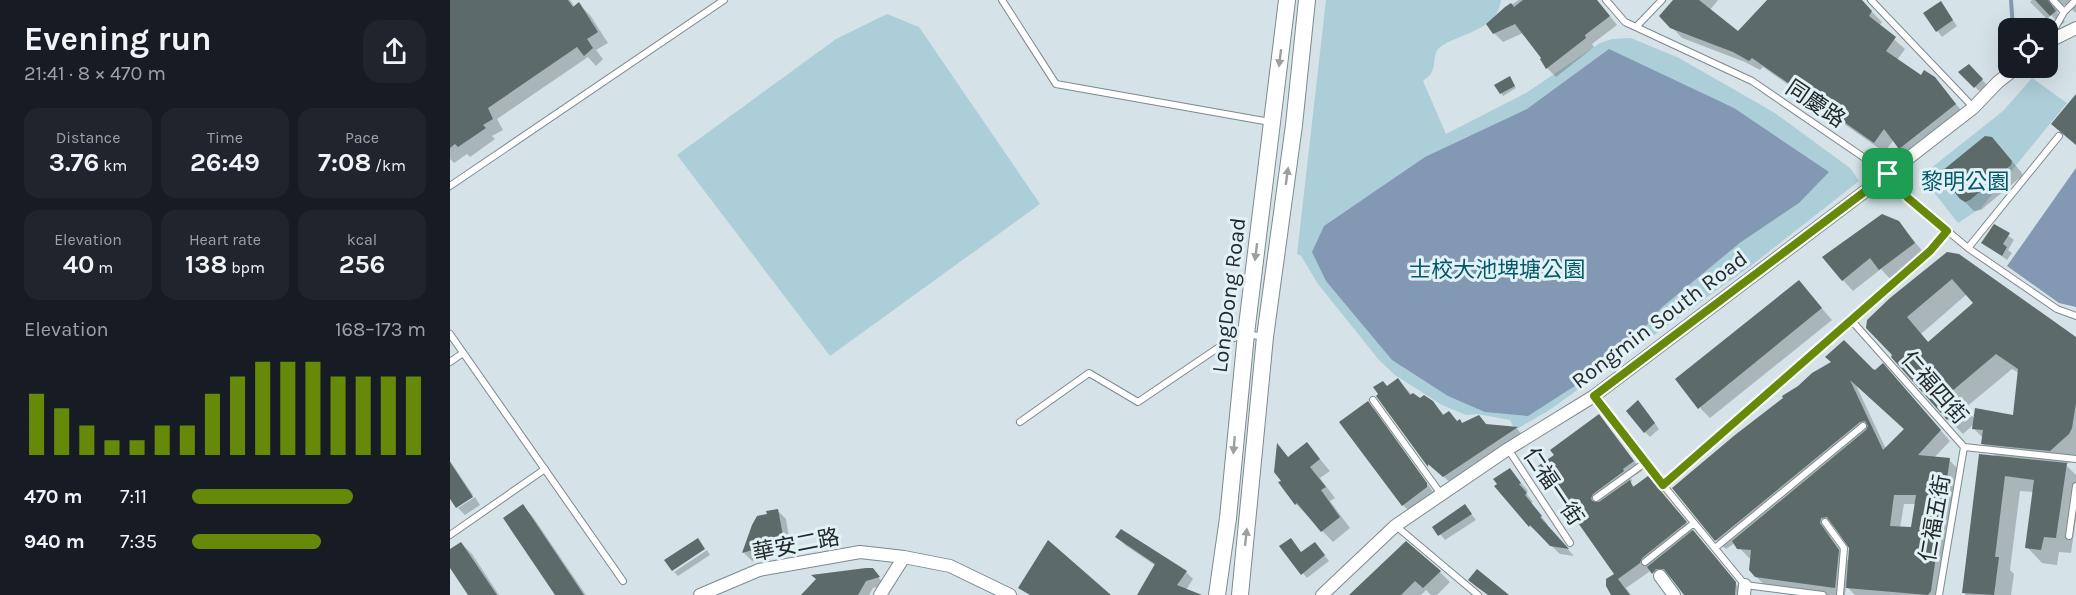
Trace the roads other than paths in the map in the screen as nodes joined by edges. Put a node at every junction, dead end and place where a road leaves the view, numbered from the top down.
1 (724, 0) edge
2 (1002, 0) edge
3 (1287, 0) edge
4 (1307, 0) edge
5 (1606, 0) edge
6 (1662, 0) edge
7 (1871, 0) edge
8 (2053, 0) edge
9 (2076, 0) edge
10 (2064, 12) junction
11 (2058, 23) edge
12 (1636, 27) junction
13 (2076, 28) edge
14 (2058, 36) edge
15 (2005, 78) edge
16 (1973, 108) junction
17 (1272, 122) junction
18 (2059, 136) dead end
19 (1888, 174) junction
20 (450, 186) edge
21 (1947, 231) junction
22 (1968, 248) junction
23 (2076, 316) edge
24 (1851, 320) junction
25 (450, 334) edge
26 (1246, 334) junction
27 (1265, 337) junction
28 (463, 353) junction
29 (450, 362) edge
30 (1594, 396) junction
31 (1373, 400) dead end
32 (1020, 422) dead end
33 (1863, 426) dead end
34 (1964, 447) junction
35 (1508, 450) junction
36 (2076, 459) edge
37 (1646, 462) junction
38 (545, 469) junction
39 (1663, 485) junction
40 (2076, 486) edge
41 (1441, 494) junction
42 (1596, 498) dead end
43 (1825, 522) dead end
44 (1694, 523) junction
45 (1395, 526) junction
46 (450, 534) edge
47 (2069, 536) dead end
48 (1570, 543) dead end
49 (1714, 548) junction
50 (904, 557) junction
51 (1645, 562) dead end
52 (1660, 576) dead end
53 (623, 580) dead end
54 (1745, 590) edge
55 (700, 595) edge
56 (880, 595) edge
57 (1010, 595) edge
58 (1218, 595) edge
59 (1240, 595) edge
60 (1322, 595) edge
61 (1479, 595) edge
62 (1674, 595) edge
63 (1823, 595) edge
64 (1840, 595) edge
65 (1939, 595) edge

1 - 20 lane
2 - 17 lane
3 -> 17 street, LongDong Road
27 -> 4 street, LongDong Road
5 - 12 lane, 同慶路
6 - 12 lane
7 - 16 lane
8 - 10 lane
9 - 10 lane
10 - 11 lane
12 - 19 lane, 同慶路
13 - 14 street
15 - 16 street, Rongmin South Road
16 - 19 street, Rongmin South Road
17 -> 26 street, LongDong Road
18 - 22 lane
19 - 21 lane, 同慶路
19 - 30 street, Rongmin South Road
21 - 22 lane, 同慶路
21 - 24 lane
22 - 23 lane, 同慶路
24 - 34 lane, 仁福四街
24 - 39 lane
25 - 28 lane
26 - 27 lane
26 - 32 lane
26 -> 58 street, LongDong Road
59 -> 27 street, LongDong Road
28 - 29 lane
28 - 38 lane
30 - 35 street, Rongmin South Road
30 - 37 lane
31 - 41 lane
33 - 49 lane
34 - 36 lane, 仁福四街
34 - 65 lane, 仁福五街
35 - 41 street, Rongmin South Road
35 - 48 lane, 仁福一街
37 - 39 lane
37 - 42 lane
38 - 46 lane
38 - 53 lane
39 - 44 lane
40 - 47 lane
41 - 45 street, Rongmin South Road
43 - 64 lane
44 - 49 lane
44 - 51 lane
45 - 60 street, Rongmin South Road
45 - 61 lane
49 - 54 lane
50 - 55 street, 華安二路
50 - 56 street
50 - 57 street, 華安二路
52 - 62 street
54 - 63 lane

